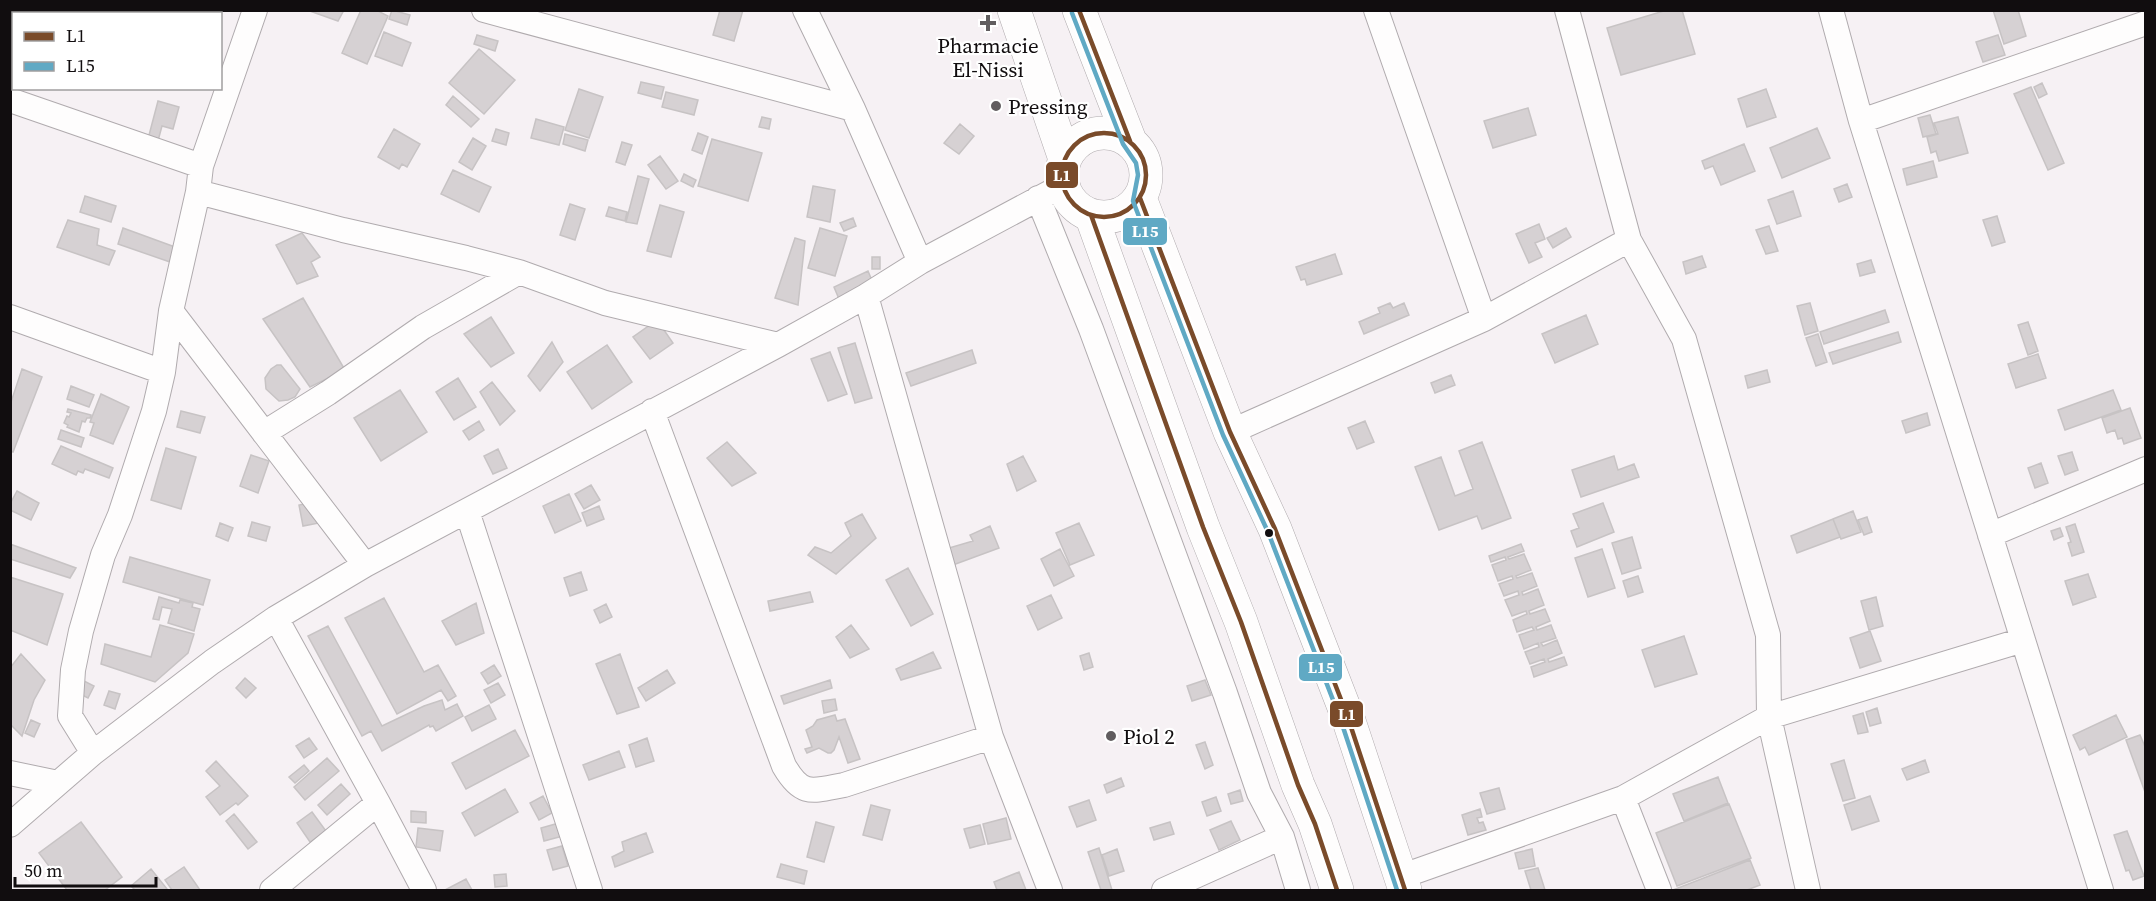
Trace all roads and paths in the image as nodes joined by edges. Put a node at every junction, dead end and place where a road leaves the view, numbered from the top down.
1 (255, 10) edge
2 (484, 10) edge
3 (805, 10) edge
4 (1014, 10) edge
5 (1079, 10) edge
6 (1376, 10) edge
7 (1831, 10) edge
8 (1567, 11) edge
9 (2145, 23) edge
10 (10, 100) edge
11 (853, 109) junction
12 (1861, 121) junction
13 (1130, 141) junction
14 (201, 166) junction
15 (1056, 181) junction
16 (198, 192) junction
17 (1140, 198) junction
18 (1091, 215) junction
19 (1629, 240) junction
20 (920, 262) junction
21 (519, 272) junction
22 (866, 296) junction
23 (171, 311) junction
24 (10, 316) edge
25 (1484, 319) junction
26 (778, 345) junction
27 (164, 372) junction
28 (652, 411) junction
29 (1230, 432) junction
30 (264, 433) junction
31 (2145, 469) edge
32 (467, 511) junction
33 (1990, 535) junction
34 (365, 565) junction
35 (276, 618) junction
36 (2023, 640) junction
37 (1769, 717) junction
38 (991, 737) junction
39 (93, 753) junction
40 (10, 773) edge
41 (58, 783) junction
42 (1623, 798) junction
43 (378, 803) junction
44 (10, 825) edge
45 (1282, 837) junction
46 (1403, 884) edge
47 (272, 891) edge
48 (424, 891) edge
49 (590, 891) edge
50 (1050, 891) edge
51 (1164, 891) edge
52 (1298, 891) edge
53 (1336, 891) edge
54 (1659, 891) edge
55 (1808, 891) edge
56 (2102, 891) edge

1 - 14 street
2 - 11 street
3 - 11 street
4 - 15 highway
5 - 13 highway
6 - 25 street
7 - 12 street
8 - 19 street
9 - 12 street
10 - 14 street
11 - 20 street
12 - 33 street
13 - 15 highway
13 - 17 highway
14 - 16 street
15 - 18 highway
15 - 20 street
15 - 45 street
16 - 21 street
16 - 23 street
17 - 18 highway
17 - 29 highway
18 - 53 highway
19 - 25 street
19 - 37 street
20 - 22 street
21 - 26 street
21 - 30 street
22 - 26 street
22 - 38 street
23 - 27 street
23 - 30 street
24 - 27 street
25 - 29 street
26 - 28 street
27 - 39 street
28 - 32 street
28 - 38 street
29 - 46 highway
30 - 34 street
31 - 33 street
32 - 34 street
32 - 49 street
33 - 36 street
34 - 35 street
35 - 39 street
35 - 43 street
36 - 37 street
36 - 56 street
37 - 42 street
37 - 55 street
38 - 50 street
39 - 41 street
40 - 41 street
41 - 44 street
42 - 46 street
42 - 54 street
43 - 47 street
43 - 48 street
45 - 51 street
45 - 52 street

